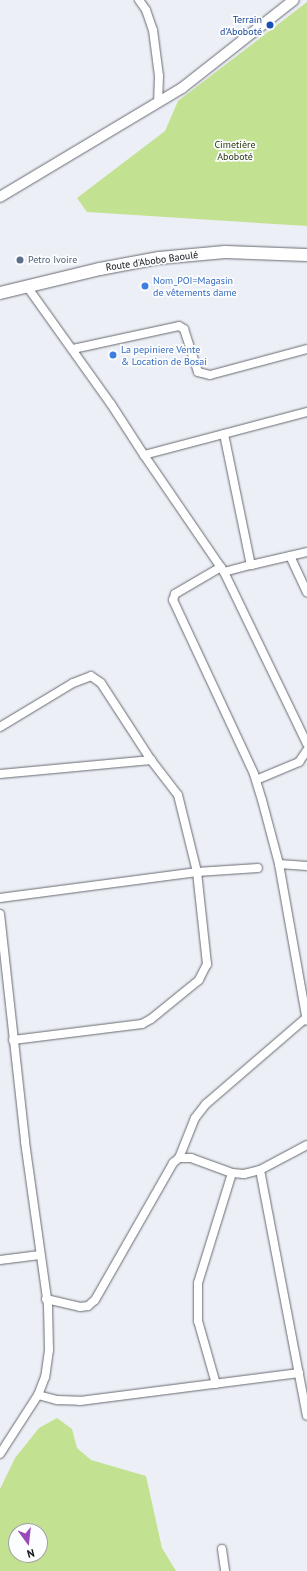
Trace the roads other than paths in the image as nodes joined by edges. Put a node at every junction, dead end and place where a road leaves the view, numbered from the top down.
1 (139, 0) edge
2 (294, 0) edge
3 (158, 101) junction
4 (0, 197) edge
5 (307, 255) edge
6 (26, 285) junction
7 (0, 292) edge
8 (73, 349) junction
9 (307, 349) edge
10 (307, 412) edge
11 (224, 434) junction
12 (144, 455) junction
13 (307, 552) edge
14 (290, 556) junction
15 (251, 565) junction
16 (222, 569) junction
17 (307, 592) edge
18 (0, 727) edge
19 (307, 744) edge
20 (307, 750) edge
21 (151, 760) junction
22 (0, 774) edge
23 (256, 780) junction
24 (279, 864) junction
25 (307, 866) edge
26 (258, 868) dead end
27 (197, 872) junction
28 (0, 898) edge
29 (0, 914) edge
30 (307, 1020) edge
31 (12, 1040) junction
32 (307, 1144) edge
33 (179, 1158) junction
34 (260, 1170) junction
35 (232, 1173) junction
36 (40, 1255) junction
37 (0, 1260) edge
38 (46, 1299) junction
39 (299, 1373) junction
40 (216, 1384) junction
41 (38, 1395) junction
42 (307, 1416) edge
43 (0, 1454) edge
44 (222, 1549) dead end
45 (225, 1571) edge

1 - 3 street
2 - 3 street
3 - 4 street
5 - 6 main road, Route d'Abobo Baoulé
6 - 7 main road, Route d'Abobo Baoulé
6 - 8 street
8 - 9 street
8 - 12 street
10 - 11 street
11 - 12 street
11 - 15 street
12 - 16 street
13 - 14 street
14 - 15 street
14 - 17 street
15 - 16 street
16 - 19 street
16 - 23 street
18 - 21 street
20 - 23 street
21 - 22 street
21 - 27 street
23 - 24 street
24 - 25 street
24 - 30 street
26 - 27 street
27 - 28 street
27 - 31 street
29 - 31 street
30 - 33 street
31 - 36 street
32 - 34 street
33 - 35 street
33 - 38 street
34 - 35 street
34 - 39 street
35 - 40 street
36 - 37 street
36 - 38 street
38 - 41 street
39 - 40 street
39 - 42 street
40 - 41 street
41 - 43 street
44 - 45 street

